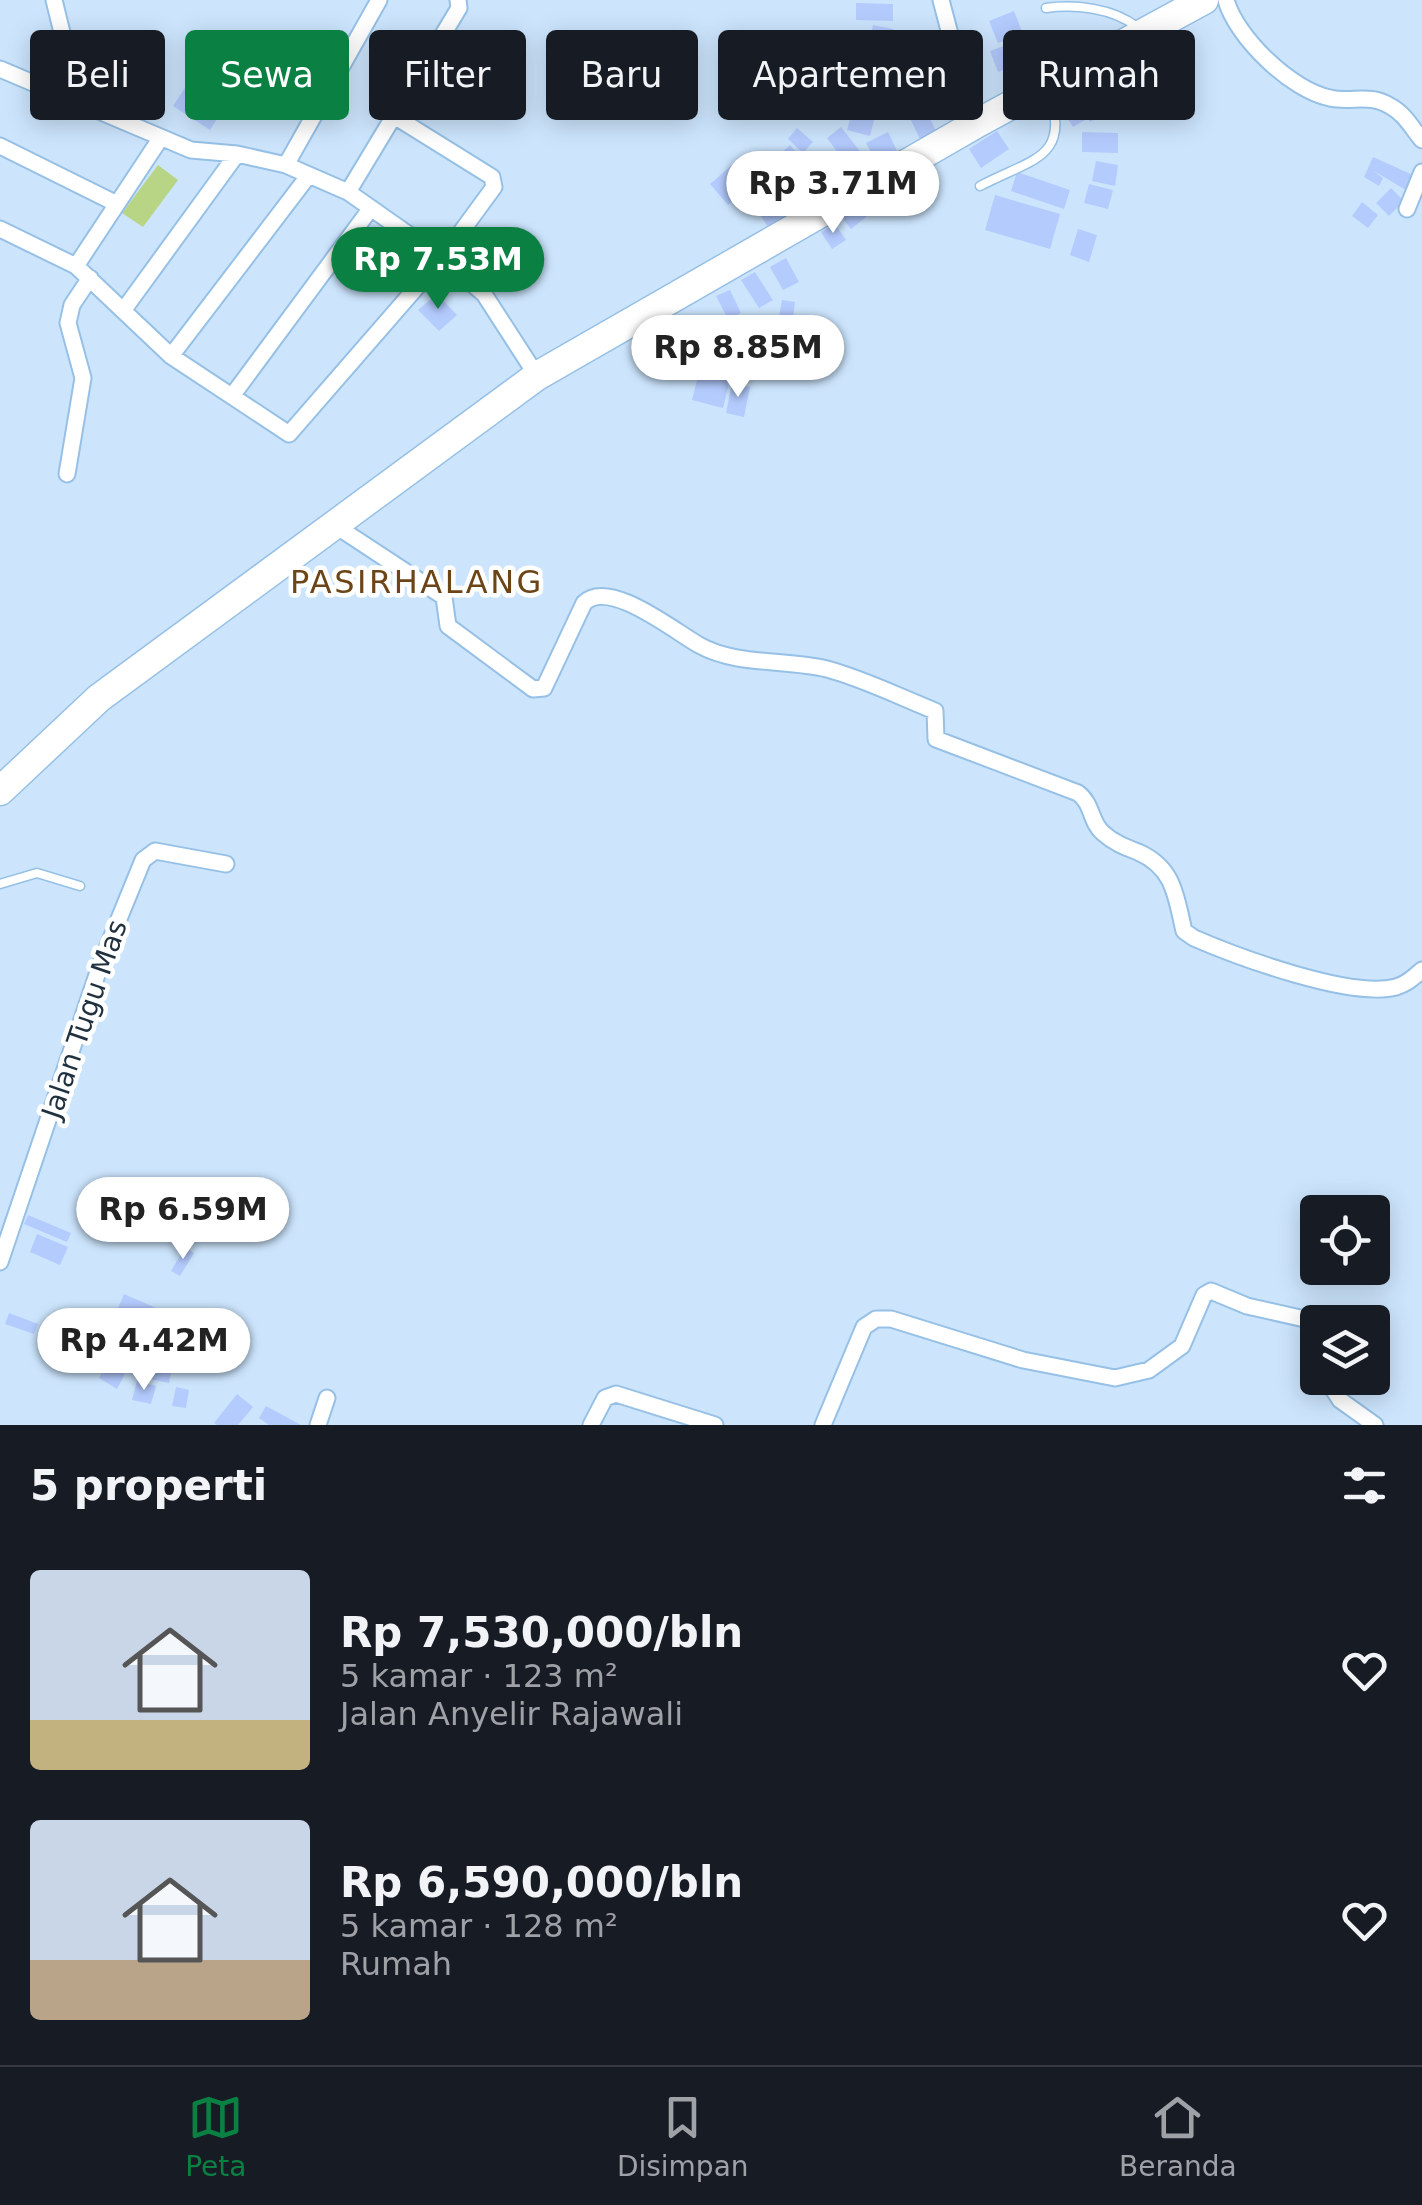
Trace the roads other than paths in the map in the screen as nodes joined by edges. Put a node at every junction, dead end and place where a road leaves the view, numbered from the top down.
1 (54, 0) edge
2 (379, 0) edge
3 (458, 0) edge
4 (941, 0) edge
5 (1204, 0) edge
6 (1226, 0) edge
7 (1046, 8) dead end
8 (62, 30) edge
9 (446, 30) edge
10 (1139, 30) edge
11 (1152, 30) edge
12 (0, 69) edge
13 (30, 81) edge
14 (1003, 110) edge
15 (119, 120) edge
16 (392, 120) edge
17 (400, 120) edge
18 (1057, 120) edge
19 (974, 125) junction
20 (160, 139) junction
21 (1422, 140) edge
22 (0, 146) edge
23 (237, 154) junction
24 (286, 165) junction
25 (1422, 172) edge
26 (309, 174) junction
27 (980, 186) dead end
28 (348, 192) junction
29 (115, 203) junction
30 (371, 208) junction
31 (1407, 209) dead end
32 (0, 229) edge
33 (442, 258) junction
34 (76, 266) junction
35 (90, 278) junction
36 (126, 308) junction
37 (171, 356) junction
38 (538, 376) junction
39 (232, 396) junction
40 (67, 474) dead end
41 (333, 524) junction
42 (0, 791) edge
43 (226, 864) dead end
44 (0, 884) edge
45 (80, 886) dead end
46 (1422, 970) edge
47 (0, 1262) edge
48 (1300, 1318) edge
49 (1337, 1395) edge
50 (327, 1398) dead end
51 (318, 1425) edge
52 (591, 1425) edge
53 (715, 1425) edge
54 (823, 1425) edge
55 (1375, 1425) edge

1 - 8 street
2 - 24 street
3 - 9 street
4 - 19 street
5 - 11 highway
6 - 21 street
7 - 10 lane
12 - 13 street
14 - 19 highway
15 - 20 street
16 - 28 street
17 - 33 street
18 - 27 lane
19 - 38 highway
20 - 23 street
20 - 29 street
22 - 29 street
23 - 24 street
23 - 36 street
24 - 26 street
25 - 31 street
26 - 28 street
26 - 37 street
28 - 30 street
29 - 34 street
30 - 33 street
30 - 39 street
32 - 34 street
33 - 38 street
33 - 39 street
34 - 35 street
35 - 36 street
35 - 40 street
36 - 37 street
37 - 39 street
38 - 41 highway
41 - 42 highway
41 - 46 street
43 - 47 street, Jalan Tugu Mas
44 - 45 lane
48 - 54 street
49 - 55 street
50 - 51 street
52 - 53 street

